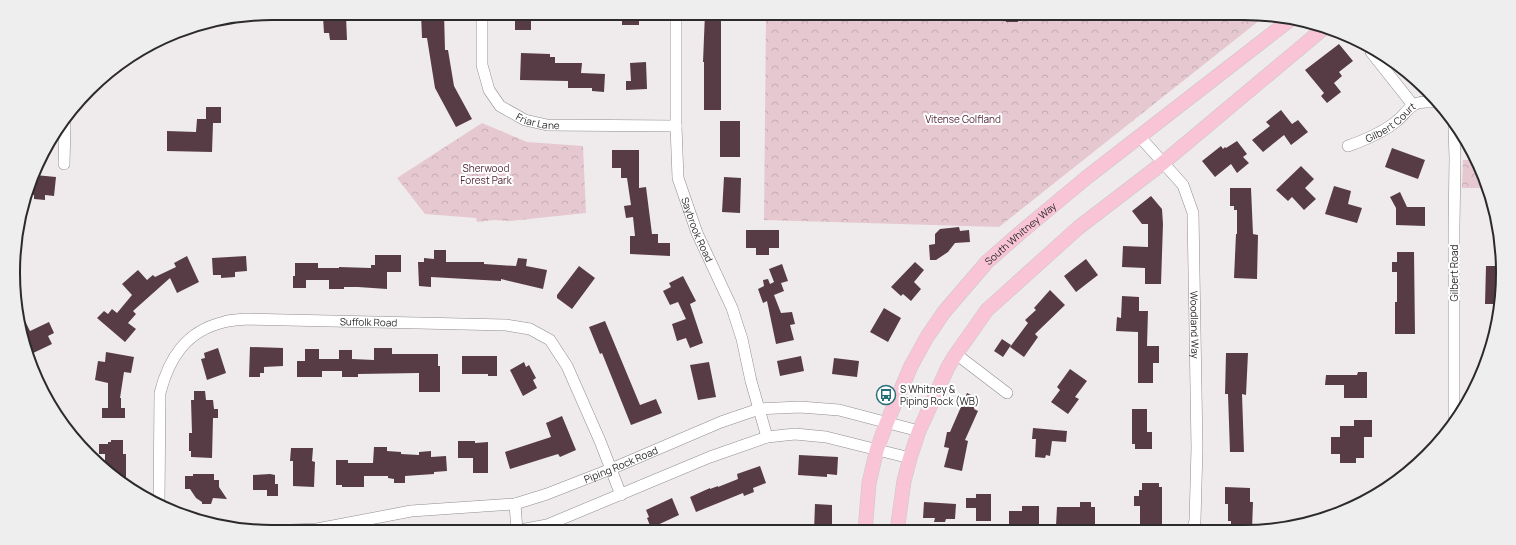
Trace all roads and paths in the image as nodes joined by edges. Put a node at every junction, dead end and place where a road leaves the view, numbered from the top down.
1 (482, 20) edge
2 (676, 20) edge
3 (1285, 24) edge
4 (1320, 32) edge
5 (1375, 57) edge
6 (1429, 102) edge
7 (1413, 105) junction
8 (676, 126) junction
9 (65, 129) edge
10 (1454, 134) edge
11 (1140, 137) junction
12 (1348, 146) dead end
13 (1164, 162) junction
14 (64, 164) dead end
15 (956, 354) junction
16 (1008, 393) dead end
17 (759, 409) junction
18 (1454, 411) edge
19 (887, 422) junction
20 (919, 431) junction
21 (767, 437) junction
22 (877, 449) junction
23 (910, 458) junction
24 (611, 469) junction
25 (621, 495) junction
26 (159, 498) edge
27 (515, 504) junction
28 (338, 525) edge
29 (517, 525) edge
30 (547, 525) edge
31 (866, 525) edge
32 (898, 525) edge
33 (1194, 525) edge

1 - 8 street, Friar Lane
2 - 8 street, Saybrook Road
3 - 11 main road, South Whitney Way
4 - 13 main road
5 - 7 street
6 - 7 street, Gilbert Court
7 - 12 street, Gilbert Court
8 - 17 street, Saybrook Road
9 - 14 street
10 - 18 street, Gilbert Road
11 - 13 street, Woodland Way
11 - 19 main road, South Whitney Way
13 - 15 main road
13 - 33 street, Woodland Way
15 - 16 street
15 - 20 main road
17 - 19 street, Piping Rock Road
17 - 21 street, Saybrook Road
17 - 24 street, Piping Rock Road
19 - 20 street, Piping Rock Road
19 - 22 main road, South Whitney Way
20 - 23 main road
21 - 22 street
21 - 25 street
22 - 23 street
22 - 31 main road, South Whitney Way
23 - 32 main road
24 - 25 street, Suffolk Road
24 - 26 street, Suffolk Road
24 - 27 street, Piping Rock Road
25 - 30 street
27 - 28 street, Piping Rock Road
27 - 29 street

